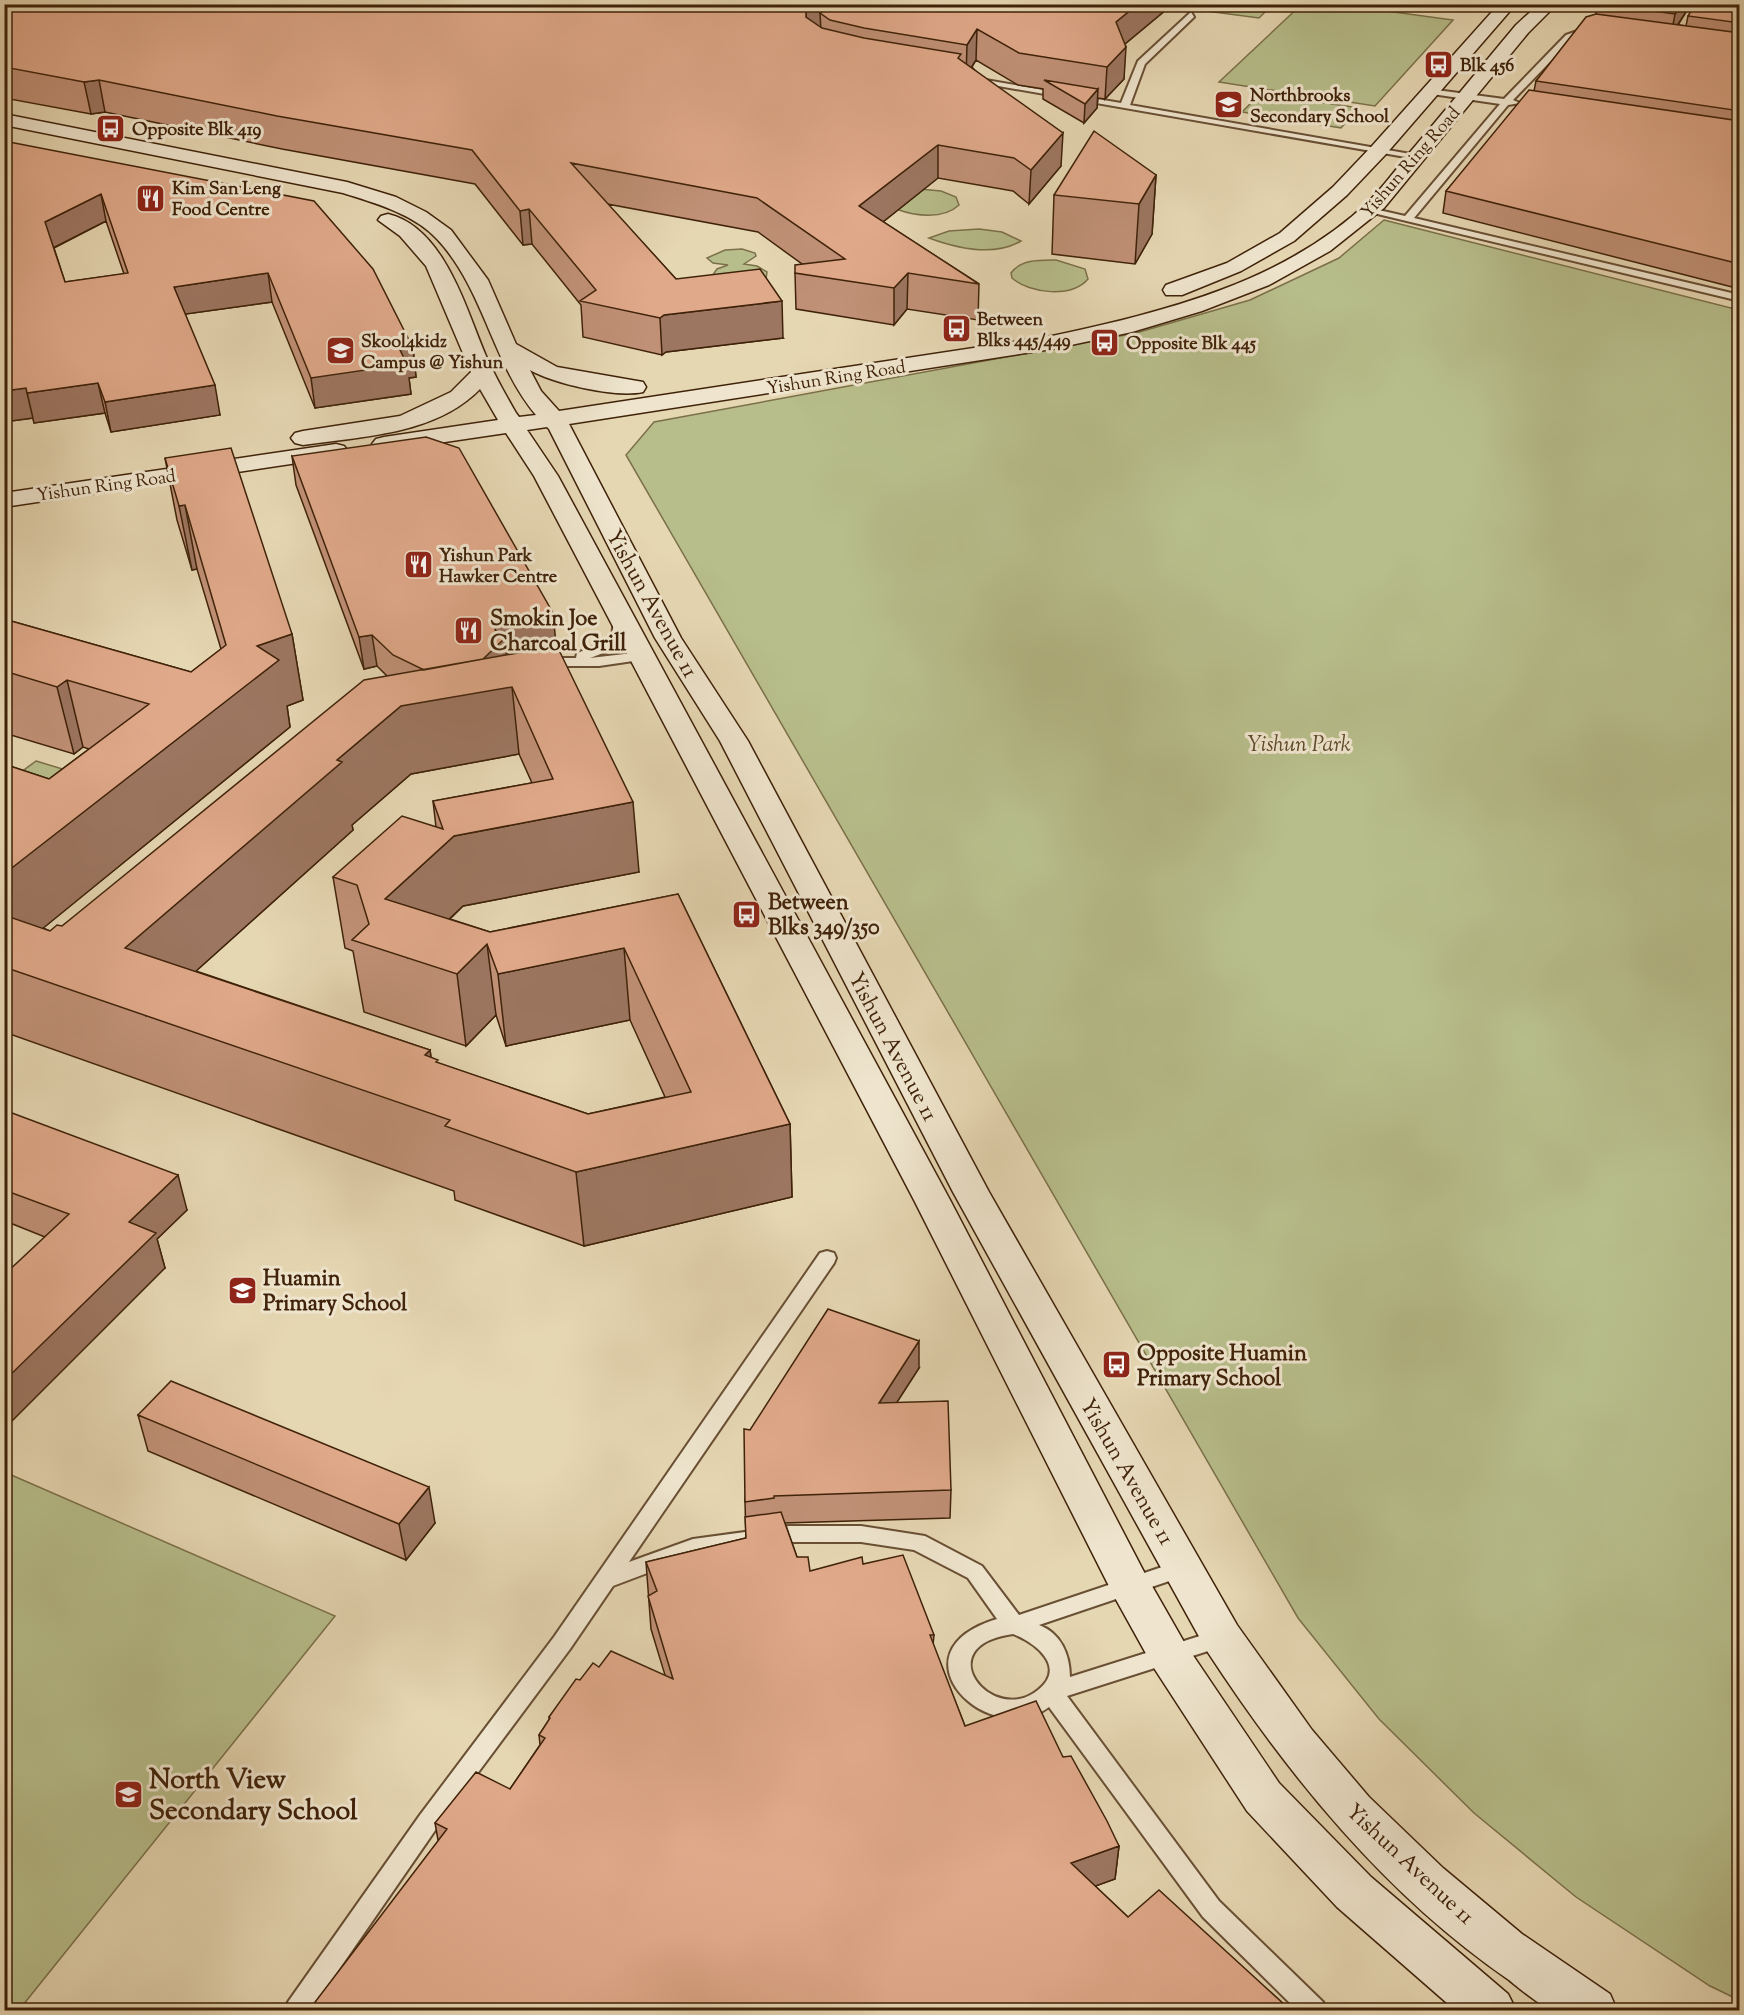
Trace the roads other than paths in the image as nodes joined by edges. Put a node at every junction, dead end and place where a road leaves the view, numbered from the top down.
1 (1508, 4) edge
2 (1549, 4) edge
3 (1191, 15) dead end
4 (1601, 30) edge
5 (966, 80) edge
6 (1432, 91) junction
7 (1468, 96) junction
8 (1506, 102) junction
9 (1527, 105) edge
10 (1125, 106) junction
11 (4, 119) edge
12 (4, 133) edge
13 (1379, 150) junction
14 (1417, 156) junction
15 (1370, 211) junction
16 (1407, 219) junction
17 (1740, 298) edge
18 (507, 348) junction
19 (483, 374) junction
20 (638, 397) junction
21 (538, 402) junction
22 (508, 417) junction
23 (554, 421) junction
24 (408, 431) junction
25 (577, 460) junction
26 (546, 476) junction
27 (4, 483) edge
28 (590, 487) junction
29 (4, 500) edge
30 (558, 503) junction
31 (621, 621) junction
32 (668, 638) junction
33 (642, 656) junction
34 (528, 661) edge
35 (558, 662) junction
36 (826, 1258) dead end
37 (1183, 1568) junction
38 (603, 1581) junction
39 (1129, 1584) junction
40 (1014, 1625) junction
41 (1222, 1638) junction
42 (1169, 1655) junction
43 (1051, 1692) junction
44 (297, 2010) edge
45 (1314, 2010) edge
46 (1491, 2010) edge
47 (1593, 2010) edge

1 - 6 street, Yishun Ring Road
2 - 7 street, Yishun Ring Road
3 - 10 lane
4 - 8 lane
5 - 10 lane
6 - 7 lane
6 - 13 street, Yishun Ring Road
7 - 8 lane
7 - 14 street, Yishun Ring Road
8 - 9 lane
8 - 16 lane
10 - 13 lane
11 - 18 street, Yishun Avenue 11
12 - 19 street, Yishun Avenue 11
13 - 14 lane
13 - 20 street, Yishun Ring Road
14 - 15 street, Yishun Ring Road
15 - 16 lane
15 - 20 street, Yishun Ring Road
16 - 17 lane
18 - 20 street
18 - 21 street, Yishun Avenue 11
19 - 22 street, Yishun Avenue 11
19 - 24 street
20 - 21 street, Yishun Ring Road
20 - 23 street, Yishun Ring Road
20 - 25 street
21 - 22 street, Yishun Ring Road
21 - 23 street, Yishun Avenue 11
22 - 23 street, Yishun Ring Road
22 - 24 street, Yishun Ring Road
22 - 26 street, Yishun Avenue 11
23 - 25 street, Yishun Avenue 11
24 - 26 street
24 - 27 street, Yishun Ring Road
24 - 29 street, Yishun Ring Road
25 - 28 street, Yishun Avenue 11
26 - 30 street, Yishun Avenue 11
28 - 30 street
28 - 32 street, Yishun Avenue 11
30 - 31 street, Yishun Avenue 11
31 - 33 street, Yishun Avenue 11
31 - 35 lane
32 - 33 street
32 - 37 street, Yishun Avenue 11
33 - 35 lane
33 - 39 street, Yishun Avenue 11
34 - 35 lane
36 - 38 lane
37 - 39 lane
37 - 41 street, Yishun Avenue 11
38 - 40 lane
38 - 44 lane
39 - 40 lane
39 - 42 street, Yishun Avenue 11
40 - 43 lane
40 - 43 lane
41 - 42 lane
41 - 47 street, Yishun Avenue 11
42 - 43 lane
42 - 46 street, Yishun Avenue 11
43 - 45 lane

